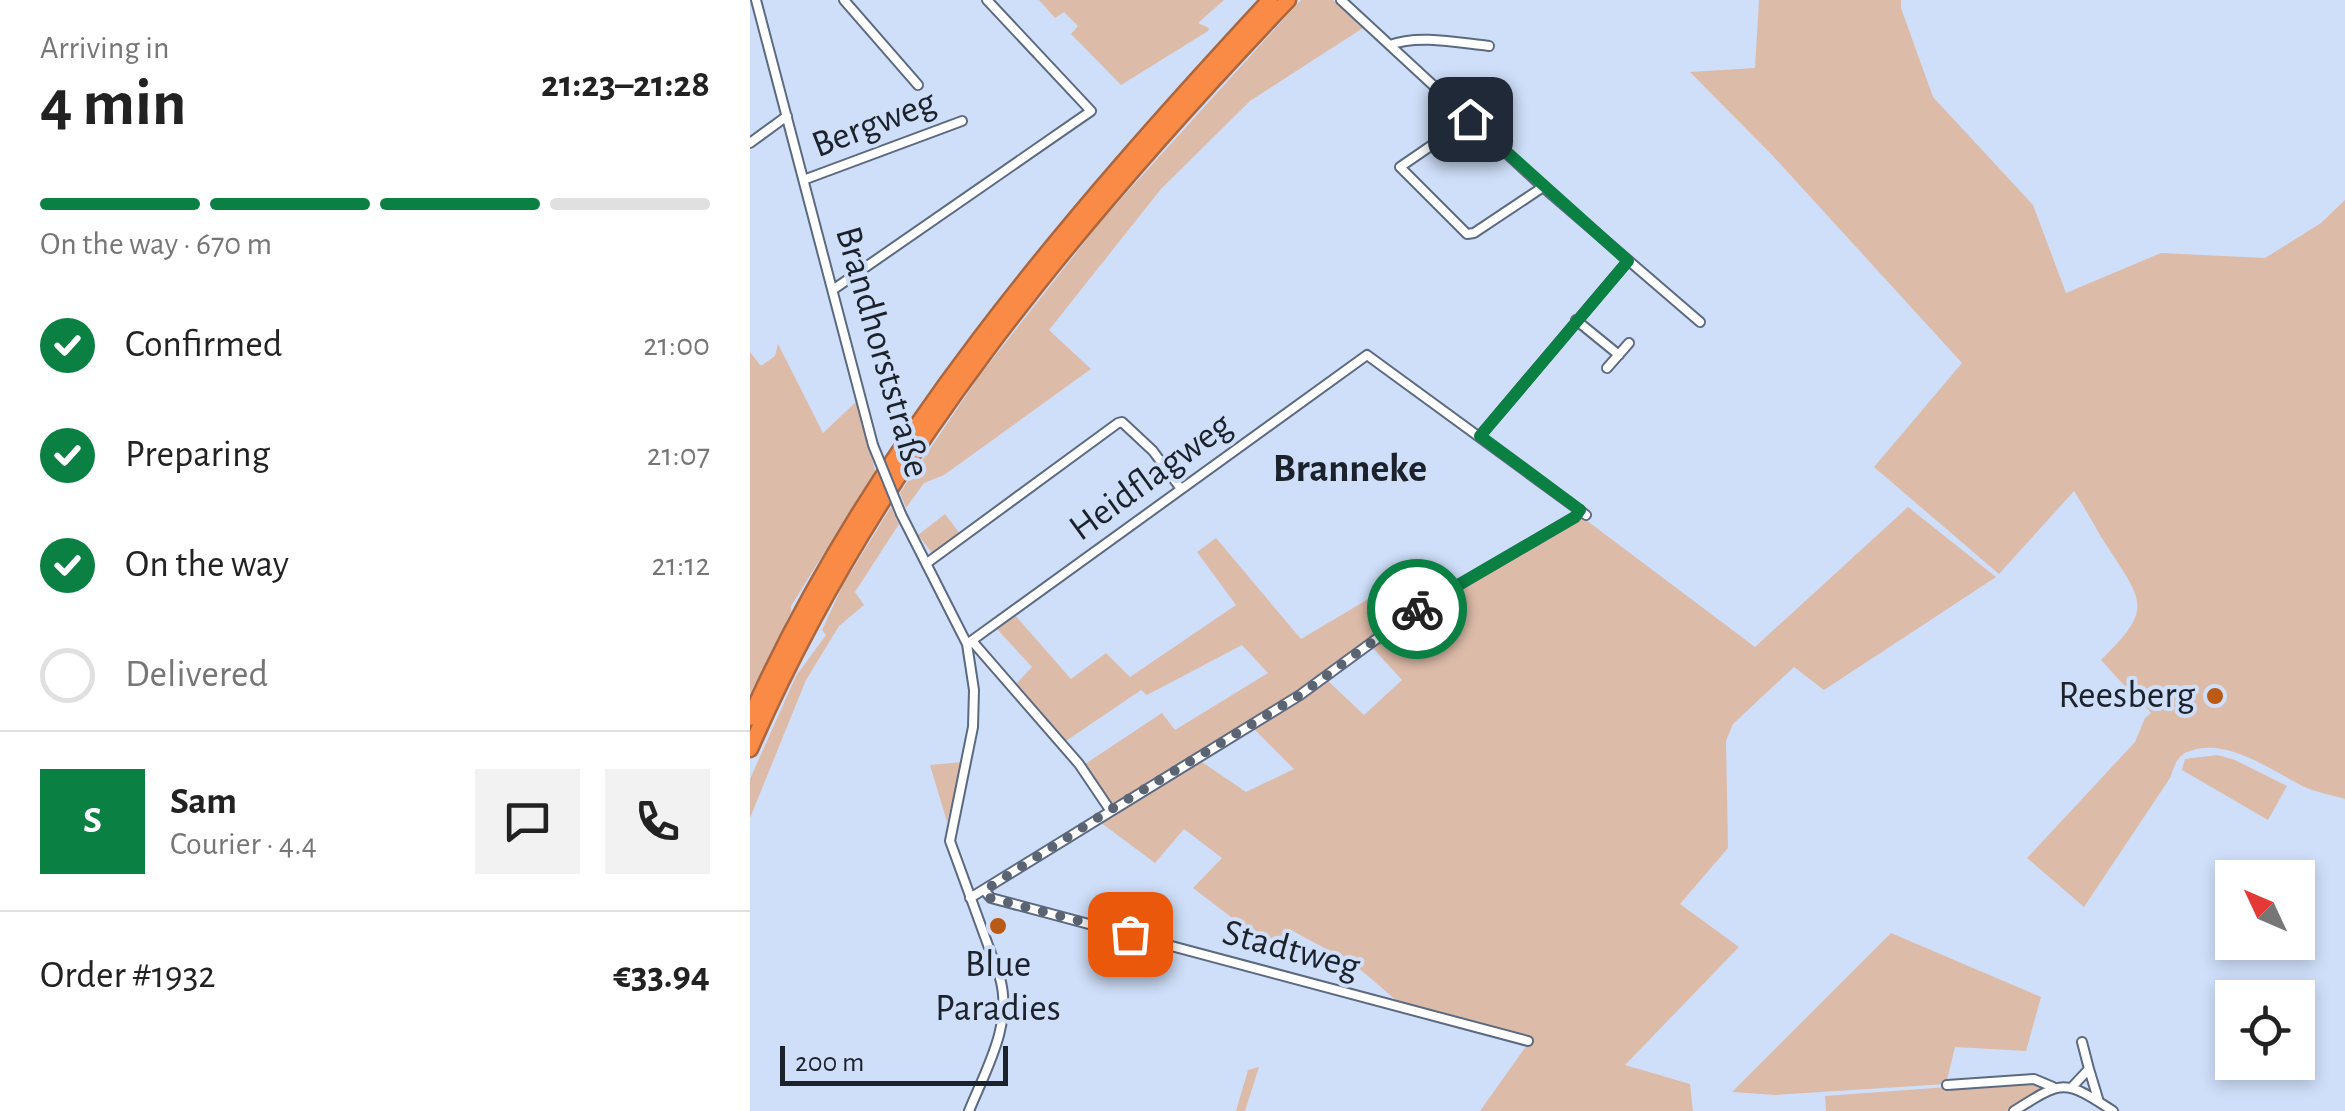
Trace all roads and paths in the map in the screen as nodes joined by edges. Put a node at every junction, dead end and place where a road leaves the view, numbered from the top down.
1 (756, 0) edge
2 (844, 0) edge
3 (987, 0) edge
4 (1270, 0) edge
5 (1288, 0) edge
6 (1341, 0) edge
7 (1390, 45) junction
8 (1490, 46) dead end
9 (918, 85) dead end
10 (787, 116) junction
11 (1470, 119) junction
12 (962, 121) dead end
13 (750, 143) edge
14 (806, 179) junction
15 (1543, 186) junction
16 (1628, 261) junction
17 (834, 289) junction
18 (1576, 320) junction
19 (1700, 322) dead end
20 (1629, 343) dead end
21 (1620, 354) junction
22 (1608, 368) dead end
23 (1480, 436) junction
24 (1182, 489) junction
25 (927, 563) junction
26 (969, 642) junction
27 (750, 718) edge
28 (750, 749) edge
29 (1110, 810) junction
30 (985, 890) junction
31 (970, 898) junction
32 (1528, 1041) dead end
33 (2082, 1042) dead end
34 (2090, 1068) junction
35 (1947, 1085) dead end
36 (2053, 1086) junction
37 (2072, 1087) junction
38 (2098, 1102) junction
39 (969, 1111) edge
40 (2014, 1111) edge
41 (2113, 1111) edge

1 - 10 street, Brandhorststraße
2 - 9 street
3 - 17 street
4 - 27 highway
5 - 28 highway
6 - 7 street
7 - 8 street
7 - 11 street
10 - 13 street
10 - 14 street, Brandhorststraße
11 - 15 street
11 - 15 street
12 - 14 street, Bergweg
14 - 17 street, Brandhorststraße
15 - 16 street
16 - 18 street
16 - 19 street
17 - 25 street, Brandhorststraße, bridge
18 - 21 street
18 - 23 street
20 - 21 street
21 - 22 street
23 - 24 street, Heidflagweg
23 - 29 street
24 - 25 street
24 - 26 street, Heidflagweg
25 - 26 street, Brandhorststraße
26 - 29 street
26 - 31 street, Brandhorststraße
29 - 30 street
30 - 31 street
30 - 32 street, Stadtweg
31 - 39 street, Brandhorststraße
33 - 34 street
34 - 37 street
34 - 38 street
35 - 36 street
36 - 37 street
36 - 40 street
37 - 38 street
38 - 41 street

